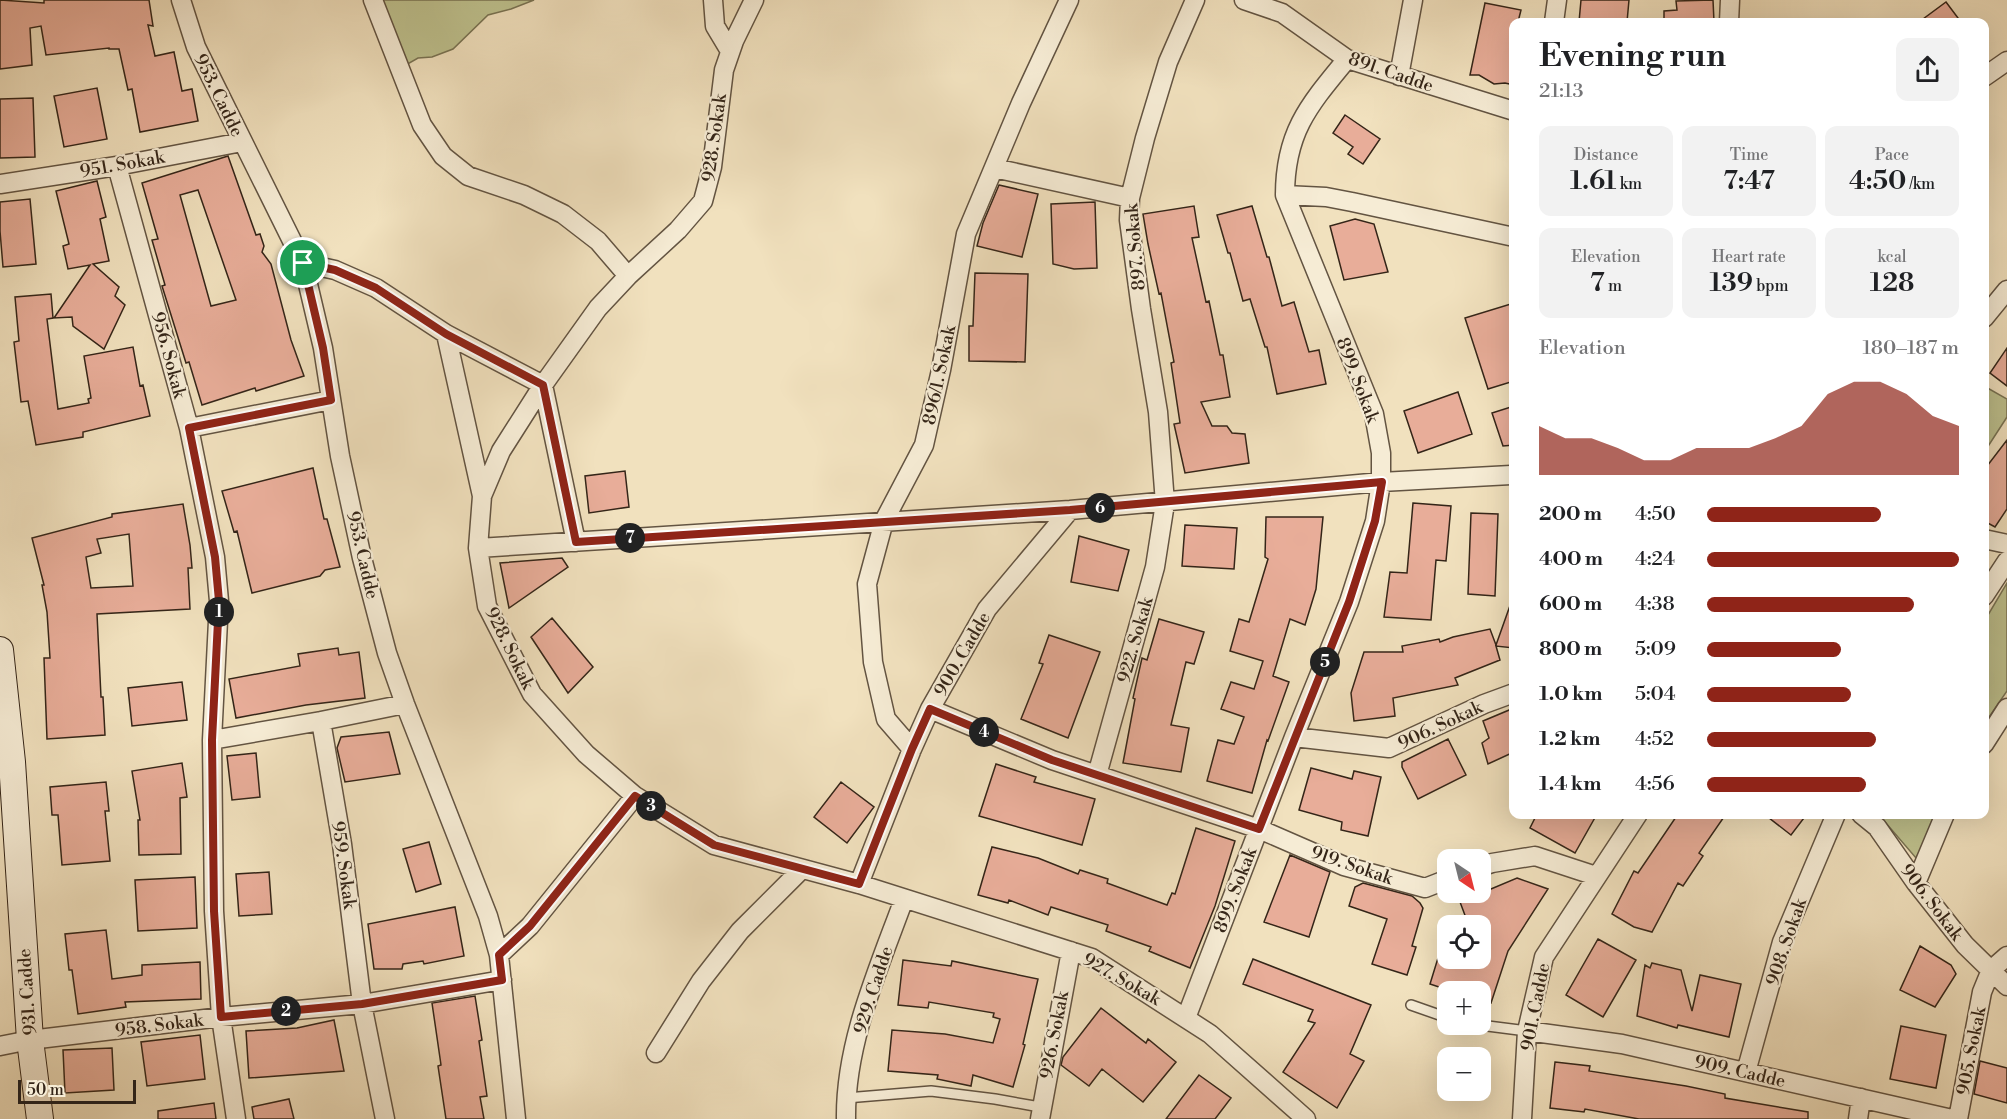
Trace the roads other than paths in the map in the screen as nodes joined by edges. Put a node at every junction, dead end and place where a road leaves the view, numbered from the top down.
1 (181, 0) edge
2 (373, 0) edge
3 (713, 0) edge
4 (754, 0) edge
5 (1069, 0) edge
6 (1196, 0) edge
7 (1244, 0) edge
8 (1413, 0) edge
9 (1557, 0) edge
10 (1730, 0) edge
11 (1555, 18) edge
12 (1729, 18) edge
13 (730, 51) junction
14 (1347, 59) junction
15 (2007, 61) edge
16 (1989, 74) edge
17 (1399, 76) junction
18 (1509, 109) edge
19 (243, 142) junction
20 (117, 166) junction
21 (994, 168) junction
22 (0, 184) edge
23 (1285, 195) junction
24 (1130, 198) junction
25 (1509, 236) edge
26 (303, 263) junction
27 (628, 276) junction
28 (2007, 290) edge
29 (1989, 312) edge
30 (446, 334) junction
31 (543, 385) junction
32 (331, 400) junction
33 (189, 428) junction
34 (1509, 475) edge
35 (1382, 482) junction
36 (483, 496) junction
37 (1165, 503) junction
38 (1070, 510) junction
39 (884, 521) junction
40 (1989, 540) edge
41 (576, 542) junction
42 (2007, 544) edge
43 (478, 548) junction
44 (2007, 561) edge
45 (1989, 588) edge
46 (0, 650) edge
47 (1509, 695) edge
48 (405, 704) junction
49 (2007, 708) edge
50 (930, 709) junction
51 (321, 721) junction
52 (1989, 736) edge
53 (1294, 737) junction
54 (212, 740) junction
55 (912, 749) junction
56 (1097, 775) junction
57 (635, 796) junction
58 (1635, 819) edge
59 (1834, 819) edge
60 (1867, 819) edge
61 (1943, 819) edge
62 (1259, 829) junction
63 (1491, 863) edge
64 (802, 869) junction
65 (1596, 876) junction
66 (1437, 883) edge
67 (1916, 883) junction
68 (859, 884) junction
69 (904, 899) junction
70 (1071, 951) junction
71 (499, 955) junction
72 (2007, 956) edge
73 (1990, 970) junction
74 (502, 980) junction
75 (2007, 986) edge
76 (362, 1004) junction
77 (1411, 1005) dead end
78 (1437, 1014) edge
79 (221, 1017) junction
80 (1186, 1018) junction
81 (1491, 1026) edge
82 (1527, 1031) junction
83 (30, 1040) junction
84 (0, 1046) edge
85 (656, 1053) dead end
86 (1746, 1072) junction
87 (846, 1098) junction
88 (1861, 1098) junction
89 (1040, 1113) edge
90 (40, 1119) edge
91 (236, 1119) edge
92 (385, 1119) edge
93 (516, 1119) edge
94 (846, 1119) edge
95 (1306, 1119) edge
96 (1522, 1119) edge
97 (1858, 1119) edge
98 (1952, 1119) edge
99 (1958, 1119) edge

1 - 19 street, 953. Cadde
2 - 27 street
3 - 13 street
4 - 13 street, 928. Sokak
5 - 21 street, 896/1. Sokak
6 - 24 street, 897. Sokak
7 - 14 street, 891. Cadde
8 - 17 street
9 - 11 street
10 - 12 street
13 - 27 street, 928. Sokak
14 - 17 street, 891. Cadde
14 - 23 street, 899. Sokak
15 - 16 street
17 - 18 street, 891. Cadde
19 - 20 street, 951. Sokak
19 - 26 street, 953. Cadde
20 - 22 street, 951. Sokak
20 - 33 street, 956. Sokak
21 - 24 street
21 - 39 street, 896/1. Sokak
23 - 25 street
23 - 35 street, 899. Sokak
24 - 37 street, 897. Sokak
26 - 30 street
26 - 32 street, 953. Cadde
27 - 31 street, 928. Sokak
28 - 29 street
30 - 31 street
30 - 36 street
31 - 36 street, 928. Sokak
31 - 41 street
32 - 33 street
32 - 48 street, 953. Cadde
33 - 54 street, 956. Sokak
34 - 35 street
35 - 37 street
35 - 53 street, 899. Sokak
36 - 43 street, 928. Sokak
37 - 38 street
37 - 56 street, 922. Sokak
38 - 39 street
38 - 50 street, 900. Cadde
39 - 41 street
39 - 55 street, 896/1. Sokak
40 - 42 street
41 - 43 street
43 - 57 street, 928. Sokak
44 - 45 street
46 - 83 main road, 931. Cadde
47 - 53 street, 906. Sokak
48 - 51 street
48 - 71 street, 953. Cadde
49 - 52 street
50 - 55 street, 900. Cadde
50 - 56 street, 919. Sokak
51 - 54 street
51 - 76 street, 959. Sokak
53 - 62 street, 899. Sokak
54 - 79 street, 956. Sokak
55 - 68 street, 900. Cadde
56 - 62 street, 919. Sokak
57 - 64 street, 928. Sokak
57 - 71 street
58 - 65 street, 901. Cadde
59 - 86 street, 908. Sokak
60 - 67 street, 906. Sokak
61 - 67 street
62 - 66 street, 919. Sokak
62 - 80 street, 899. Sokak
63 - 65 street
64 - 68 street, 928. Sokak
64 - 85 street
65 - 82 street, 901. Cadde
67 - 73 street, 906. Sokak
68 - 69 street, 928. Sokak
69 - 70 street, 927. Sokak
69 - 87 street, 929. Cadde
70 - 80 street, 927. Sokak
70 - 89 street, 926. Sokak
71 - 74 street, 953. Cadde
72 - 73 street
73 - 75 street, 906. Sokak
73 - 99 street, 905. Sokak
74 - 76 street, 958. Sokak
74 - 93 street, 953. Cadde
76 - 79 street, 958. Sokak
76 - 92 street, 959. Sokak
77 - 78 lane
79 - 83 street, 958. Sokak
79 - 91 street, 956. Sokak
80 - 95 street, 927. Sokak
81 - 82 lane
82 - 86 street, 909. Cadde
82 - 96 street, 901. Cadde
83 - 84 street, 958. Sokak
83 - 90 main road, 931. Cadde
86 - 88 street, 909. Cadde
87 - 89 lane
87 - 94 street, 929. Cadde
88 - 97 street
88 - 98 street, 909. Cadde

